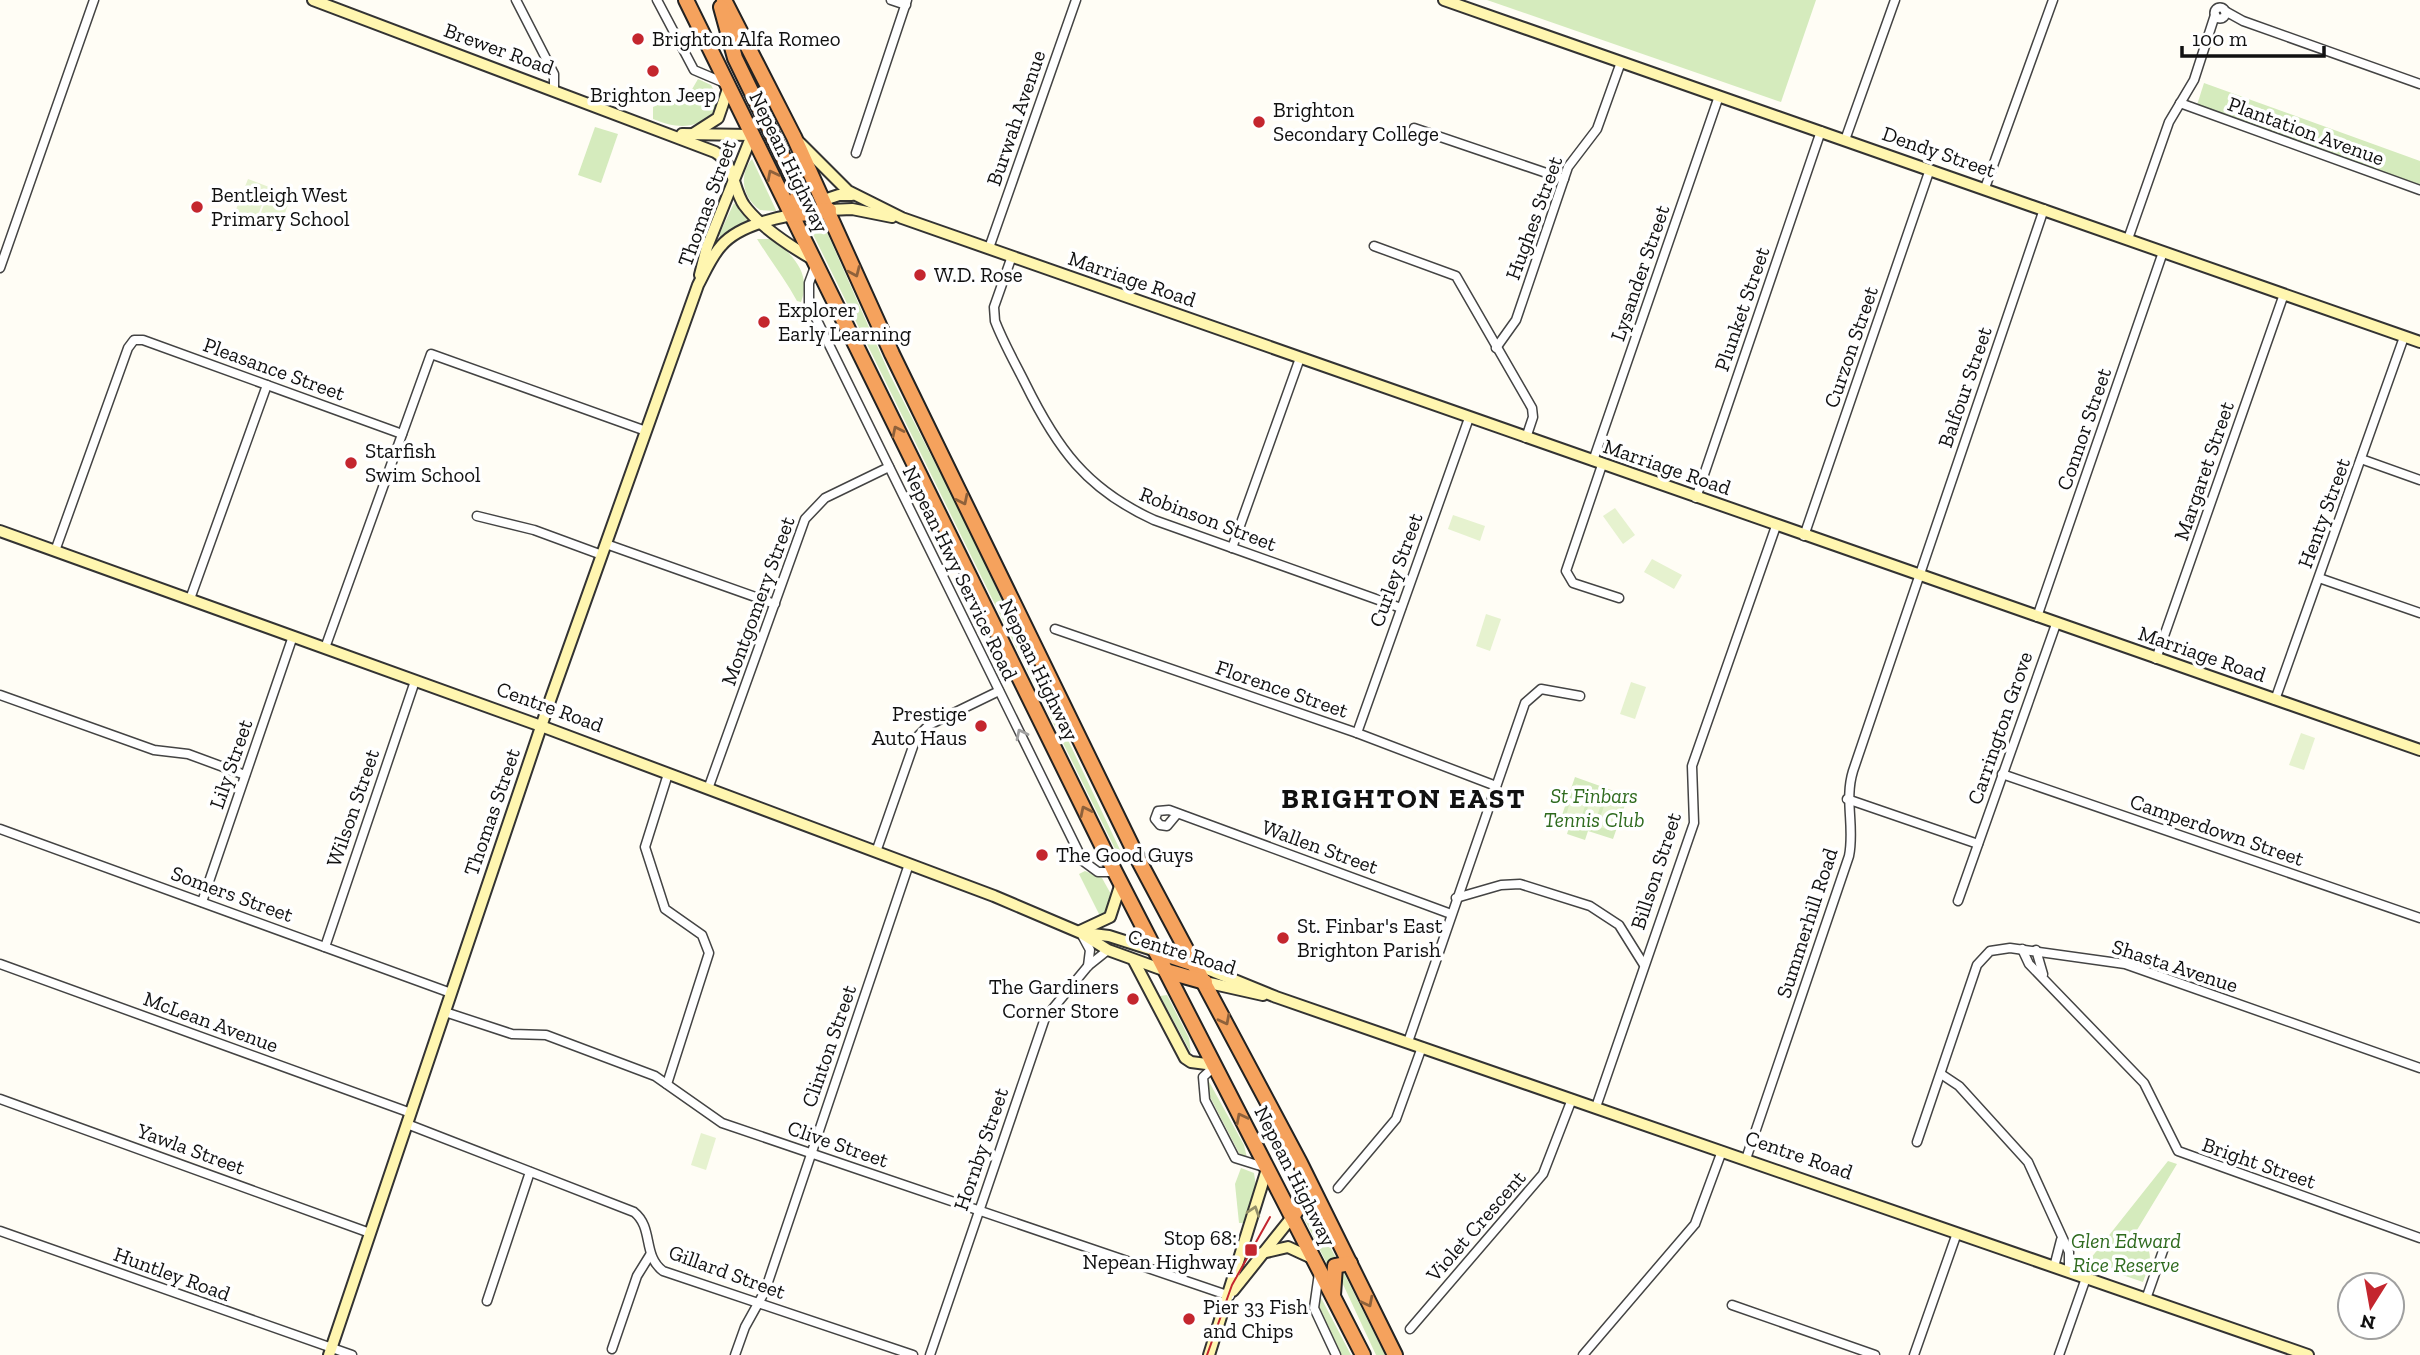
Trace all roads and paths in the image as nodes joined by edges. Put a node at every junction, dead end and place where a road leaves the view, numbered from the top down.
1 (94, 0) edge
2 (313, 0) edge
3 (516, 0) edge
4 (657, 0) edge
5 (686, 0) edge
6 (722, 0) edge
7 (891, 0) edge
8 (1076, 0) edge
9 (1444, 0) edge
10 (1895, 0) edge
11 (2053, 0) edge
12 (906, 3) edge
13 (2222, 10) edge
14 (1621, 62) junction
15 (744, 77) junction
16 (2420, 84) edge
17 (728, 85) junction
18 (548, 88) junction
19 (1719, 96) junction
20 (2180, 103) junction
21 (1415, 128) dead end
22 (1821, 131) junction
23 (671, 133) junction
24 (691, 135) junction
25 (752, 135) junction
26 (773, 135) junction
27 (793, 136) junction
28 (1845, 139) junction
29 (856, 153) dead end
30 (1930, 169) junction
31 (734, 178) junction
32 (1564, 179) junction
33 (1985, 188) junction
34 (2420, 190) edge
35 (861, 198) junction
36 (826, 205) junction
37 (2044, 209) junction
38 (792, 215) junction
39 (902, 218) junction
40 (763, 223) junction
41 (2128, 239) junction
42 (1374, 246) dead end
43 (989, 248) junction
44 (2163, 252) junction
45 (1012, 256) junction
46 (815, 262) junction
47 (0, 268) edge
48 (698, 285) junction
49 (2284, 294) junction
50 (2404, 337) junction
51 (2420, 342) edge
52 (1496, 348) junction
53 (1300, 358) junction
54 (267, 385) junction
55 (1469, 418) junction
56 (646, 431) junction
57 (401, 434) junction
58 (1526, 438) junction
59 (2361, 459) junction
60 (1598, 463) junction
61 (888, 467) junction
62 (2420, 480) edge
63 (1696, 498) junction
64 (477, 516) dead end
65 (1776, 526) junction
66 (0, 531) edge
67 (1804, 536) junction
68 (1232, 548) junction
69 (604, 549) junction
70 (55, 551) junction
71 (1919, 576) junction
72 (2319, 578) junction
73 (1619, 598) dead end
74 (190, 599) junction
75 (775, 604) junction
76 (1401, 608) junction
77 (2420, 613) edge
78 (2037, 617) junction
79 (2056, 624) junction
80 (1055, 629) dead end
81 (293, 636) junction
82 (325, 648) junction
83 (2156, 659) junction
84 (415, 681) junction
85 (999, 691) junction
86 (0, 695) edge
87 (1580, 696) dead end
88 (2275, 700) junction
89 (541, 726) junction
90 (1357, 733) junction
91 (2420, 750) edge
92 (668, 774) junction
93 (2002, 774) junction
94 (246, 775) junction
95 (1496, 786) junction
96 (708, 789) junction
97 (1847, 799) junction
98 (1177, 814) dead end
99 (0, 829) edge
100 (1978, 844) junction
101 (876, 852) junction
102 (1139, 861) junction
103 (909, 864) junction
104 (1118, 877) junction
105 (1456, 898) junction
106 (1958, 901) dead end
107 (202, 902) junction
108 (1451, 914) junction
109 (2420, 918) edge
110 (1078, 932) junction
111 (325, 947) junction
112 (2022, 949) junction
113 (1108, 950) junction
114 (2036, 950) junction
115 (1156, 951) junction
116 (1132, 959) junction
117 (0, 964) edge
118 (1195, 964) junction
119 (1644, 965) junction
120 (1088, 966) junction
121 (1167, 971) junction
122 (2044, 976) junction
123 (1205, 982) junction
124 (451, 993) junction
125 (1276, 997) junction
126 (445, 1012) junction
127 (1408, 1042) junction
128 (1422, 1047) junction
129 (1214, 1065) junction
130 (2420, 1068) edge
131 (1939, 1077) junction
132 (667, 1084) junction
133 (1572, 1098) junction
134 (0, 1099) edge
135 (1596, 1107) junction
136 (411, 1113) junction
137 (407, 1124) junction
138 (1917, 1142) dead end
139 (1722, 1151) junction
140 (811, 1154) junction
141 (1746, 1159) junction
142 (1267, 1169) junction
143 (530, 1172) junction
144 (1305, 1175) junction
145 (1338, 1188) dead end
146 (979, 1211) junction
147 (1292, 1217) junction
148 (0, 1231) edge
149 (370, 1233) junction
150 (1957, 1233) junction
151 (2061, 1237) junction
152 (2420, 1238) edge
153 (2165, 1245) dead end
154 (650, 1255) junction
155 (1260, 1255) junction
156 (1350, 1262) junction
157 (1316, 1264) junction
158 (2054, 1266) junction
159 (2069, 1272) junction
160 (2086, 1278) junction
161 (1230, 1296) junction
162 (1333, 1297) junction
163 (2146, 1299) junction
164 (487, 1301) dead end
165 (758, 1302) junction
166 (1732, 1305) dead end
167 (1410, 1329) dead end
168 (612, 1349) dead end
169 (330, 1352) edge
170 (352, 1355) edge
171 (734, 1355) edge
172 (914, 1355) edge
173 (930, 1355) edge
174 (1209, 1355) edge
175 (1336, 1355) edge
176 (1363, 1355) edge
177 (1395, 1355) edge
178 (1583, 1355) edge
179 (1875, 1355) edge
180 (1914, 1355) edge
181 (2059, 1355) edge
182 (2308, 1355) edge

1 - 47 street
2 - 18 street, Brewer Road
3 - 18 street
4 - 17 street
5 - 17 highway, Nepean Highway
6 - 15 highway
6 - 27 highway, Nepean Highway
7 - 12 street
8 - 43 street, Burwah Avenue
9 - 14 street, Dendy Street
10 - 28 street
11 - 33 street
12 - 29 street
13 - 16 street
13 - 20 street
14 - 19 street, Dendy Street
14 - 32 street, Hughes Street
15 - 17 highway
15 - 26 highway
17 - 24 street
17 - 25 highway, Nepean Highway
18 - 23 street, Brewer Road
19 - 22 street, Dendy Street
19 - 60 street, Lysander Street
20 - 34 street, Plantation Avenue
20 - 41 street
21 - 32 street
22 - 28 street, Dendy Street
22 - 63 street, Plunket Street
23 - 24 street, Brewer Road
23 - 31 street, Brewer Road
24 - 25 street, Brewer Road
25 - 26 highway
25 - 31 street, Thomas Street
38 -> 25 highway, Nepean Highway
26 - 27 highway
26 - 38 highway
27 - 35 street, Marriage Road
27 - 36 highway, Nepean Highway
28 - 30 street, Dendy Street
30 - 33 street, Dendy Street
30 - 67 street, Curzon Street
31 - 40 street, Brewer Road
31 - 48 street, Thomas Street
32 - 52 street, Hughes Street
33 - 37 street, Dendy Street
35 - 36 street
35 - 39 street, Marriage Road
36 - 38 highway
36 - 39 street, Marriage Road
36 -> 102 highway, Nepean Highway
37 - 41 street, Dendy Street
37 - 71 street, Balfour Street
38 - 40 street, Thomas Street
38 - 46 highway, Nepean Highway
39 - 43 street, Marriage Road
40 - 46 street, Brewer Road
40 - 48 street, Thomas Street
41 - 44 street, Dendy Street
42 - 52 street
43 - 45 street, Marriage Road
44 - 49 street, Dendy Street
44 - 78 street, Connor Street
45 - 53 street, Marriage Road
45 - 68 street, Robinson Street
46 - 61 street, Nepean Hwy Service Road
104 -> 46 highway, Nepean Highway
48 - 56 street, Thomas Street
49 - 50 street, Dendy Street
49 - 83 street, Margaret Street
50 - 51 street, Dendy Street
50 - 59 street, Henty Street
52 - 58 street
53 - 55 street, Marriage Road
53 - 68 street
54 - 57 street, Pleasance Street
54 - 70 street, Pleasance Street
54 - 74 street
55 - 58 street, Marriage Road
55 - 76 street, Curley Street
56 - 57 street
56 - 69 street, Thomas Street
57 - 82 street
58 - 60 street, Marriage Road
59 - 62 street
59 - 72 street, Henty Street
60 - 63 street, Marriage Road
60 - 73 street, Lysander Street
61 - 75 street, Montgomery Street
61 - 85 street, Nepean Hwy Service Road
63 - 65 street, Marriage Road
64 - 69 street
65 - 67 street, Marriage Road
65 - 119 street, Billson Street
66 - 70 street, Centre Road
67 - 71 street, Marriage Road
68 - 76 street, Robinson Street
69 - 75 street
69 - 89 street, Thomas Street
70 - 74 street, Centre Road
71 - 78 street, Marriage Road
71 - 97 street, Summerhill Road
72 - 77 street
72 - 88 street, Henty Street
74 - 81 street, Centre Road
75 - 96 street, Montgomery Street
76 - 90 street, Curley Street
78 - 79 street, Marriage Road
79 - 83 street, Marriage Road
79 - 93 street, Carrington Grove
80 - 90 street, Florence Street
81 - 82 street, Centre Road
81 - 94 street, Lily Street
82 - 84 street, Centre Road
83 - 88 street, Marriage Road
84 - 89 street, Centre Road
84 - 111 street, Wilson Street
85 - 101 street
104 -> 85 street, Nepean Hwy Service Road
86 - 94 street
87 - 95 street
88 - 91 street, Marriage Road
89 - 92 street, Centre Road
89 - 124 street, Thomas Street
90 - 95 street, Florence Street
92 - 96 street, Centre Road
92 - 132 street
93 - 100 street, Carrington Grove
93 - 109 street, Camperdown Street
94 - 107 street, Lily Street
95 - 105 street
96 - 101 street, Centre Road
97 - 100 street
97 - 141 street, Summerhill Road
98 - 108 street, Wallen Street
99 - 107 street, Somers Street
100 - 106 street, Carrington Grove
101 - 103 street, Centre Road
102 - 104 highway
102 - 118 highway, Nepean Highway
103 - 110 street, Centre Road
103 - 140 street, Clinton Street
104 - 110 street
104 - 115 highway, Nepean Highway
105 - 108 street
105 - 119 street
107 - 111 street, Somers Street
108 - 127 street
110 - 113 street, Centre Road
110 - 115 street, Centre Road
110 - 120 street
111 - 124 street, Somers Street
112 - 114 street, Shasta Avenue
112 - 122 street, Bright Street
112 - 131 street, Shasta Avenue
113 - 116 street, Centre Road
113 - 120 street, Hornby Street
114 - 122 street, Bright Street
114 - 130 street, Shasta Avenue
115 - 118 highway, Centre Road
115 - 121 highway, Nepean Highway
116 - 121 street, Centre Road
116 - 129 street
117 - 136 street, McLean Avenue
118 - 123 highway, Nepean Highway
118 - 125 street, Centre Road
119 - 135 street, Billson Street
120 - 146 street, Hornby Street
121 - 123 highway, Centre Road
121 - 129 highway, Nepean Highway
122 - 152 street, Bright Street
123 - 125 street, Centre Road
123 -> 144 highway, Nepean Highway
124 - 126 street, Thomas Street
125 - 127 street, Centre Road
126 - 132 street, Clive Street
126 - 136 street, Thomas Street
127 - 128 street, Centre Road
128 - 133 street, Centre Road
128 - 145 street
142 -> 129 highway, Nepean Highway
129 - 142 street
131 - 138 street, Shasta Avenue
131 - 151 street
132 - 140 street, Clive Street
133 - 135 street, Centre Road
133 - 167 street, Violet Crescent
134 - 149 street, Yawla Street
135 - 139 street, Centre Road
136 - 137 street, Thomas Street
137 - 143 street, Gillard Street
137 - 149 street, Thomas Street
139 - 141 street, Centre Road
139 - 178 street
140 - 146 street, Clive Street
140 - 165 street, Clinton Street
141 - 150 street, Centre Road
142 - 147 highway, Nepean Highway
161 -> 142 street
143 - 154 street, Gillard Street
143 - 164 street
144 - 147 highway
144 - 156 highway, Nepean Highway
146 - 161 street, Clive Street
146 - 173 street, Hornby Street
147 - 155 street
147 - 157 highway, Nepean Highway
148 - 169 street, Huntley Road
149 - 169 street, Thomas Street
150 - 158 street, Centre Road
150 - 180 street
151 - 158 street
151 - 159 street
153 - 163 street
154 - 165 street, Gillard Street
154 - 168 street
155 - 157 street
155 - 161 street
156 - 162 highway
156 -> 177 highway, Nepean Highway
157 - 162 highway, Nepean Highway
157 - 175 street
158 - 159 street, Centre Road
159 - 160 street, Centre Road
160 - 163 street, Centre Road
160 - 181 street
161 - 174 street
162 - 176 highway, Nepean Highway
163 - 182 street, Centre Road
165 - 171 street, Clinton Street
165 - 172 street, Gillard Street
166 - 179 street
169 - 170 street, Huntley Road

